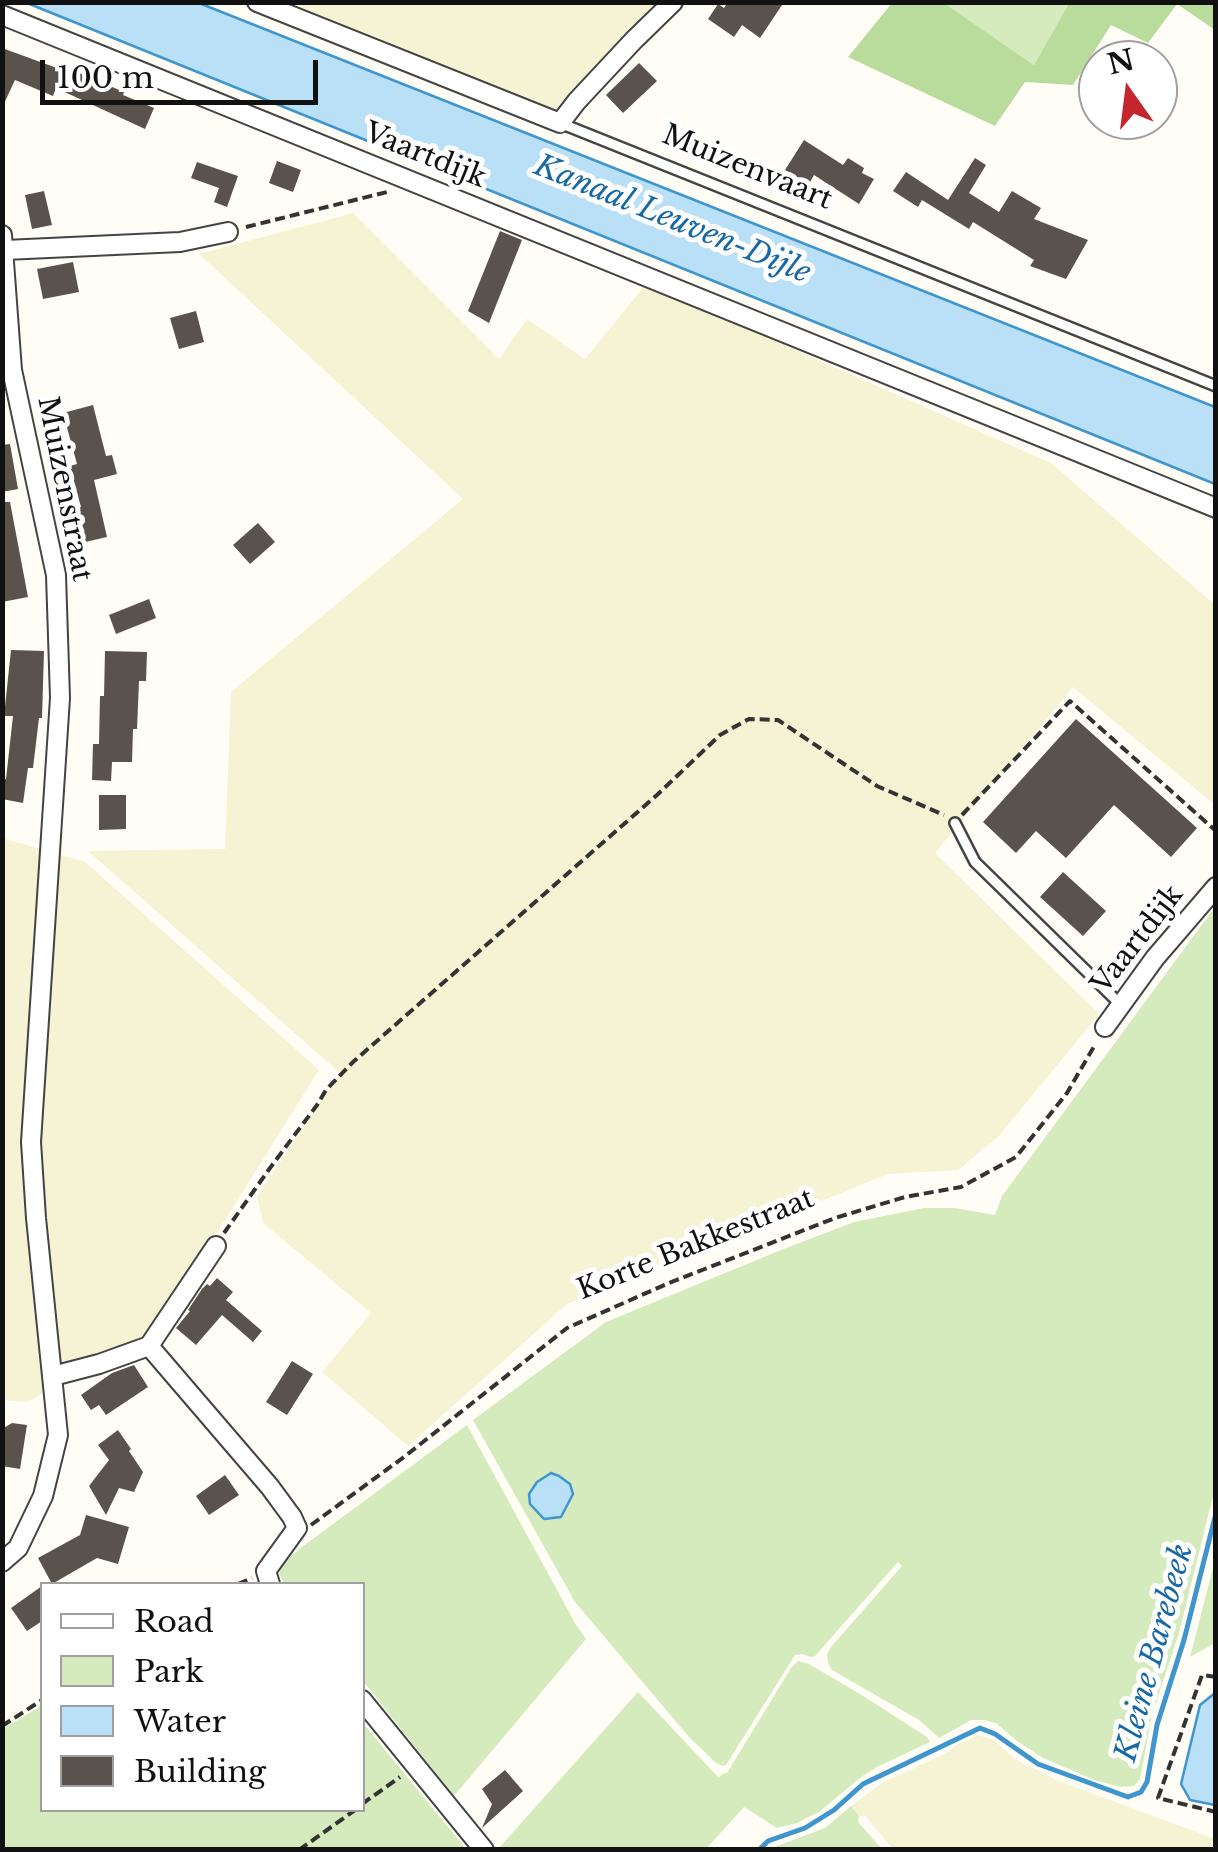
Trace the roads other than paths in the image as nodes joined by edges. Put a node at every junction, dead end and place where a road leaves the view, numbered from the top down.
1 (256, 2) edge
2 (673, 2) edge
3 (2, 15) edge
4 (560, 122) junction
5 (228, 232) road end
6 (4, 242) edge
7 (6, 357) edge
8 (1216, 386) edge
9 (1216, 508) edge
10 (955, 823) road end
11 (1216, 887) edge
12 (1121, 1004) junction
13 (1105, 1027) road end
14 (216, 1246) road end
15 (149, 1346) junction
16 (53, 1376) junction
17 (2, 1562) edge
18 (269, 1582) edge
19 (365, 1704) edge
20 (484, 1850) edge

1 - 4 street, Muizenvaart
2 - 4 street
3 - 9 street, Vaartdijk
4 - 8 lane, Muizenvaart
5 - 6 street, Muizenstraat
6 - 7 street, Muizenstraat
7 - 16 street, Muizenstraat
10 - 12 lane
11 - 12 street, Vaartdijk
12 - 13 street, Vaartdijk
14 - 15 street
15 - 16 street
15 - 18 street
16 - 17 street, Muizenstraat
19 - 20 street

